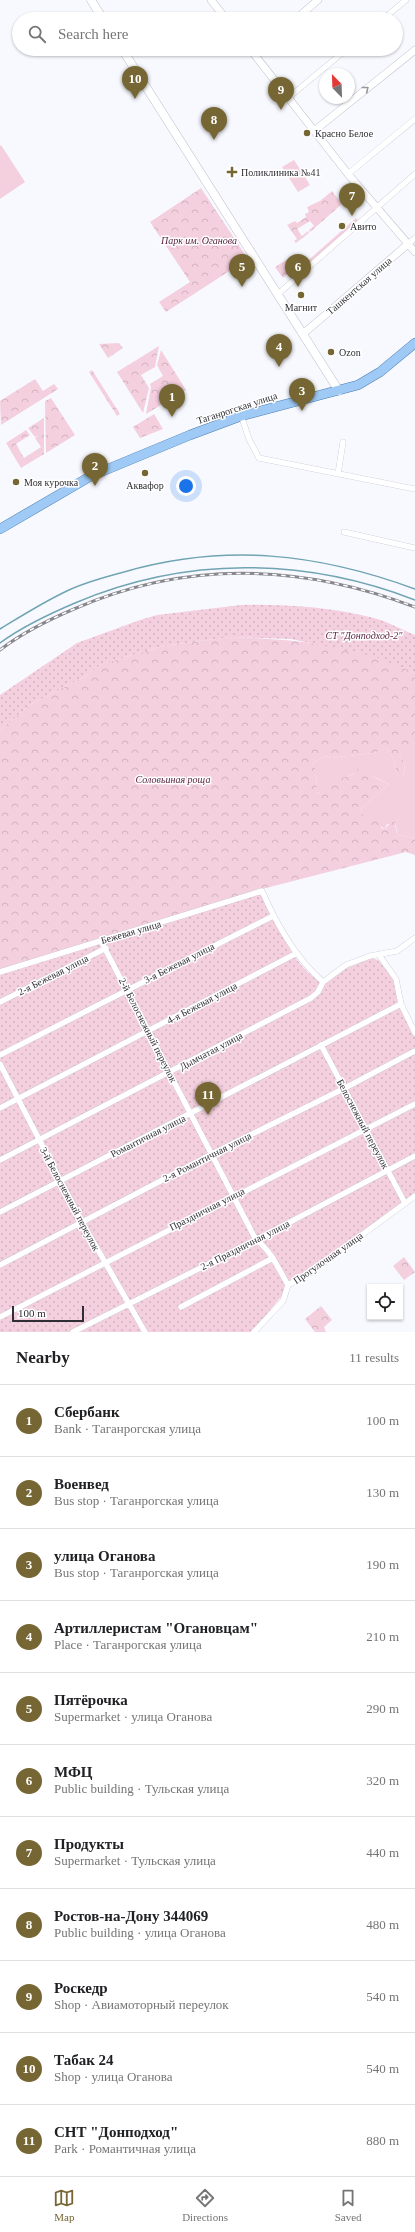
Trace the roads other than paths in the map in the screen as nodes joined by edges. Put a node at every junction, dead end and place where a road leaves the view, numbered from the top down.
1 (91, 0) edge
2 (211, 0) edge
3 (318, 0) edge
4 (406, 0) edge
5 (99, 12) edge
6 (220, 12) edge
7 (304, 12) edge
8 (391, 12) edge
9 (415, 50) edge
10 (126, 56) edge
11 (255, 56) edge
12 (339, 56) edge
13 (288, 98) junction
14 (415, 119) edge
15 (314, 131) junction
16 (348, 174) junction
17 (415, 174) edge
18 (376, 208) junction
19 (415, 238) edge
20 (408, 244) junction
21 (415, 252) edge
22 (278, 294) junction
23 (303, 334) junction
24 (415, 343) edge
25 (415, 350) edge
26 (340, 393) junction
27 (242, 418) junction
28 (343, 442) dead end
29 (338, 474) junction
30 (415, 489) edge
31 (26, 516) junction
32 (0, 529) edge
33 (344, 532) dead end
34 (0, 535) edge
35 (415, 548) edge
36 (273, 916) junction
37 (415, 938) edge
38 (101, 941) junction
39 (106, 948) junction
40 (297, 953) junction
41 (379, 955) junction
42 (0, 972) edge
43 (323, 982) junction
44 (127, 989) junction
45 (0, 1002) edge
46 (401, 1004) junction
47 (148, 1031) junction
48 (415, 1032) edge
49 (321, 1045) junction
50 (415, 1051) edge
51 (0, 1055) edge
52 (0, 1064) edge
53 (170, 1073) junction
54 (343, 1089) junction
55 (18, 1099) junction
56 (415, 1104) edge
57 (0, 1108) edge
58 (192, 1114) junction
59 (366, 1130) junction
60 (39, 1140) junction
61 (212, 1154) junction
62 (415, 1156) edge
63 (0, 1160) edge
64 (388, 1170) junction
65 (60, 1181) junction
66 (234, 1196) junction
67 (415, 1196) edge
68 (405, 1203) junction
69 (0, 1212) edge
70 (82, 1222) junction
71 (256, 1240) junction
72 (272, 1258) junction
73 (104, 1262) junction
74 (0, 1264) edge
75 (288, 1285) junction
76 (129, 1303) junction
77 (181, 1307) dead end
78 (0, 1317) edge
79 (73, 1332) edge
80 (145, 1332) edge
81 (254, 1332) edge

1 - 5 main road
2 - 6 street
3 - 7 street
4 - 8 street
15 -> 9 street
10 - 22 main road
11 - 13 street
12 - 13 street
13 - 15 street
14 - 16 street
15 - 16 street
16 - 18 street
17 - 18 street
18 - 20 street
18 - 22 street
19 - 20 street, Ташкентская улица
20 - 21 street
20 - 23 street, Ташкентская улица
22 - 23 main road
23 - 26 main road
24 - 26 main road, Таганрогская улица
25 - 26 main road, Таганрогская улица
26 - 27 main road, Таганрогская улица
27 - 29 street
27 - 31 main road, Таганрогская улица
28 - 29 street
29 - 30 street
31 - 32 main road, Таганрогская улица
31 - 34 main road, Таганрогская улица
33 - 35 street
36 - 38 street, Бежевая улица
36 - 40 street
36 - 44 street, 3-я Бежевая улица
37 - 41 street, Дымчатая улица
38 - 39 street, 2-й Белоснежный переулок
38 - 42 street, Бежевая улица
39 - 44 street, 2-й Белоснежный переулок
39 - 45 street, 2-я Бежевая улица
40 - 43 street
40 - 47 street, 4-я Бежевая улица
41 - 43 street, Дымчатая улица
41 - 46 street
43 - 53 street, Дымчатая улица
44 - 47 street, 2-й Белоснежный переулок
44 - 51 street, 3-я Бежевая улица
46 - 48 street
46 - 49 street, Романтичная улица
47 - 53 street, 2-й Белоснежный переулок
47 - 55 street, 4-я Бежевая улица
49 - 54 street, Белоснежный переулок
49 - 58 street, Романтичная улица
50 - 54 street, 2-я Романтичная улица
52 - 55 street, 3-й Белоснежный переулок
53 - 58 street, 2-й Белоснежный переулок
53 - 60 street, Дымчатая улица
54 - 59 street, Белоснежный переулок
54 - 61 street, 2-я Романтичная улица
55 - 57 street, 4-я Бежевая улица
55 - 60 street, 3-й Белоснежный переулок
56 - 59 street, Праздничная улица
58 - 61 street, 2-й Белоснежный переулок
58 - 65 street, Романтичная улица
59 - 64 street, Белоснежный переулок
59 - 66 street, Праздничная улица
60 - 63 street, Дымчатая улица
60 - 65 street, 3-й Белоснежный переулок
61 - 66 street, 2-й Белоснежный переулок
61 - 70 street, 2-я Романтичная улица
62 - 64 street, 2-я Праздничная улица
64 - 68 street, Белоснежный переулок
64 - 71 street, 2-я Праздничная улица
65 - 69 street, Романтичная улица
65 - 70 street, 3-й Белоснежный переулок
66 - 71 street, 2-й Белоснежный переулок
66 - 73 street, Праздничная улица
67 - 68 street, Прогулочная улица
68 - 75 street, Прогулочная улица
70 - 73 street, 3-й Белоснежный переулок
70 - 74 street, 2-я Романтичная улица
71 - 72 street, 2-й Белоснежный переулок
71 - 76 street, 2-я Праздничная улица
72 - 75 street, 2-й Белоснежный переулок
72 - 77 street
73 - 76 street, 3-й Белоснежный переулок
73 - 78 street, Праздничная улица
75 - 81 street, Прогулочная улица
76 - 79 street, 2-я Праздничная улица
76 - 80 street, 3-й Белоснежный переулок

